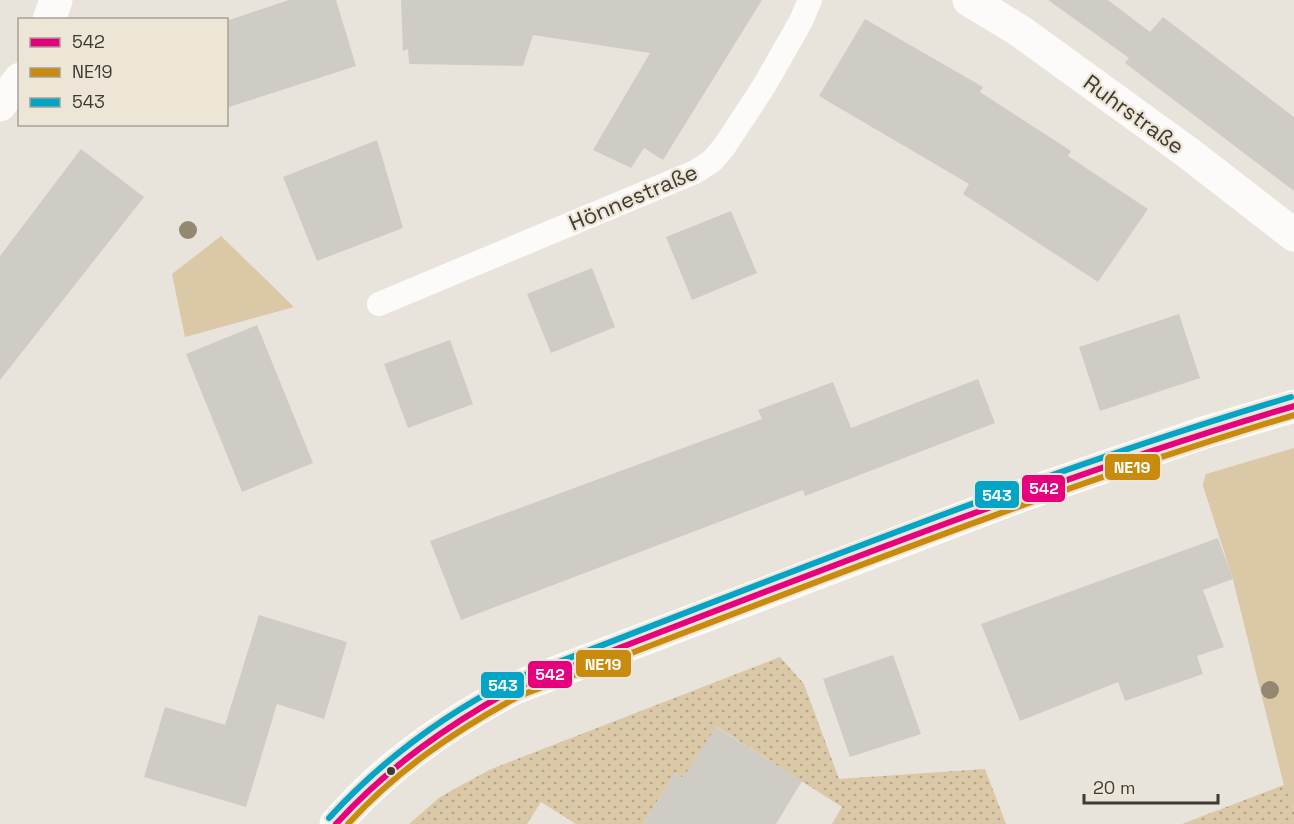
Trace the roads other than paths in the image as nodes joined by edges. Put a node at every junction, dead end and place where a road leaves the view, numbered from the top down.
1 (56, 0) edge
2 (810, 0) edge
3 (969, 0) edge
4 (51, 18) edge
5 (18, 82) edge
6 (0, 105) edge
7 (1294, 236) edge
8 (379, 304) dead end
9 (1294, 406) edge
10 (336, 824) edge

1 - 4 street
2 - 8 lane, Hönnestraße
3 - 7 street, Ruhrstraße
5 - 6 street
9 - 10 street

